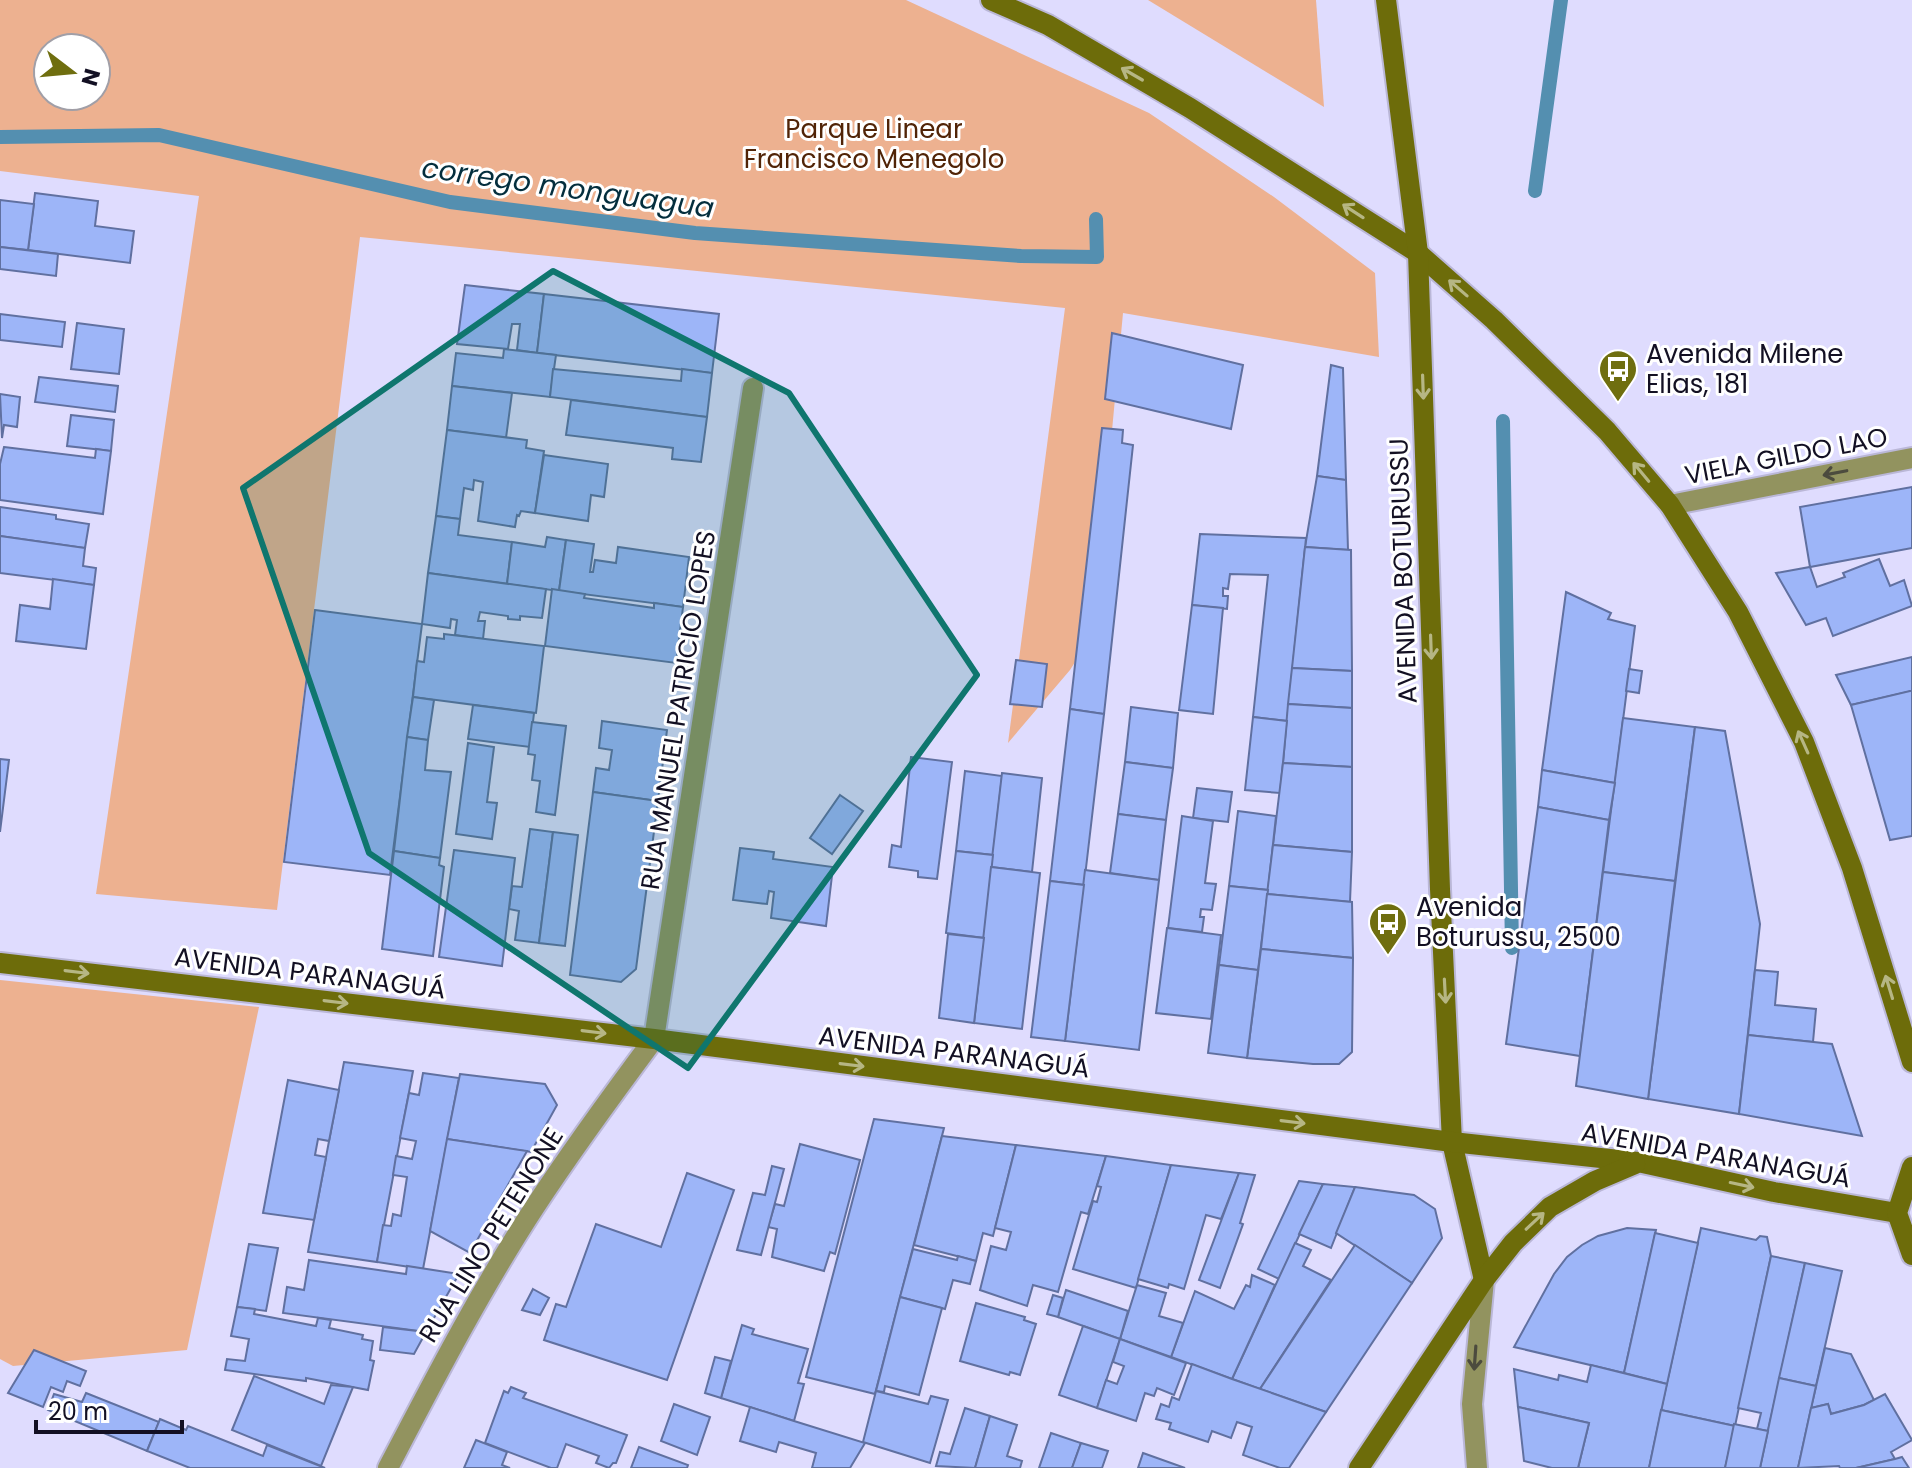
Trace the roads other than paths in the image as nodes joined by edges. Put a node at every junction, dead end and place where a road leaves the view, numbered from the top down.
1 (991, 0) edge
2 (1386, 0) edge
3 (1418, 253) junction
4 (753, 388) dead end
5 (1912, 458) edge
6 (1670, 505) junction
7 (0, 963) edge
8 (654, 1039) junction
9 (1912, 1062) edge
10 (1452, 1142) junction
11 (1638, 1162) junction
12 (1912, 1167) edge
13 (1897, 1213) junction
14 (1912, 1255) edge
15 (1484, 1280) junction
16 (388, 1468) edge
17 (1359, 1468) edge
18 (1477, 1468) edge

3 -> 1 main road
2 - 3 main road, AVENIDA BOTURUSSU
6 -> 3 main road
3 -> 10 main road, AVENIDA BOTURUSSU
4 - 8 street, RUA MANUEL PATRICIO LOPES
5 -> 6 street, VIELA GILDO LAO
9 -> 6 main road
7 -> 8 main road, AVENIDA PARANAGUÁ
8 -> 10 main road, AVENIDA PARANAGUÁ
8 - 16 street, RUA LINO PETENONE
10 - 11 main road, AVENIDA PARANAGUÁ
10 - 15 main road, AVENIDA BOTURUSSU
11 -> 13 main road, AVENIDA PARANAGUÁ
15 -> 11 main road
12 - 13 main road
13 - 14 main road
15 - 17 main road
15 -> 18 street

